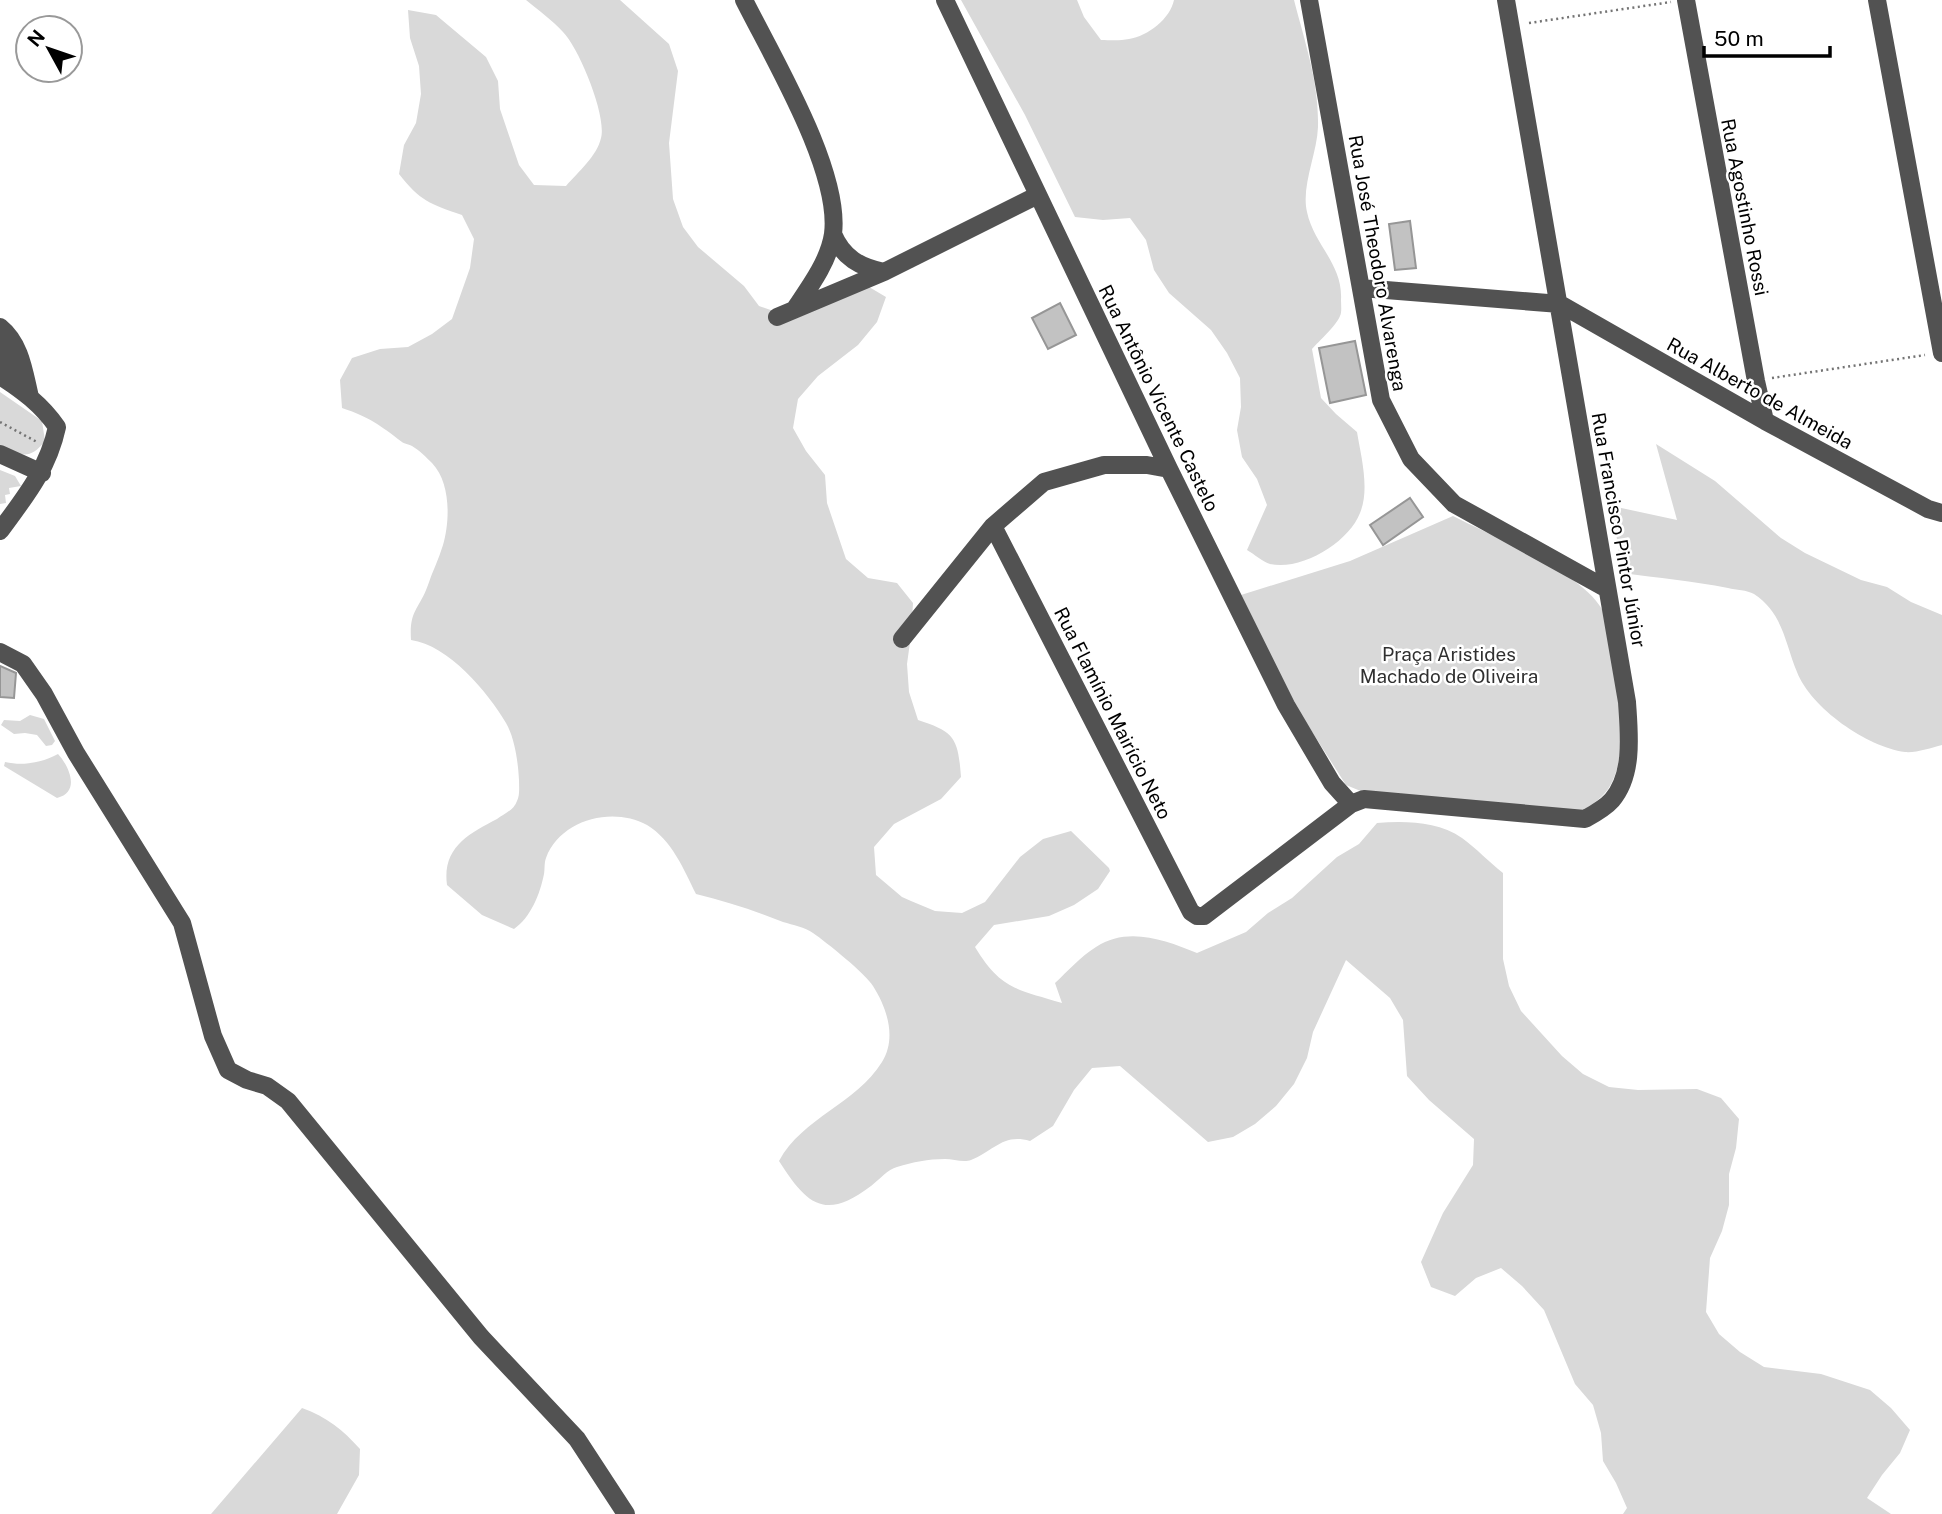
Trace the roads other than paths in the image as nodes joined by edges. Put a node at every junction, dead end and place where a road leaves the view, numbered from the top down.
1 (744, 0) edge
2 (945, 0) edge
3 (1308, 0) edge
4 (1506, 0) edge
5 (1877, 0) edge
6 (1678, 1) edge
7 (1038, 195) junction
8 (833, 234) junction
9 (884, 272) junction
10 (1361, 289) junction
11 (1560, 304) junction
12 (0, 327) edge
13 (0, 341) edge
14 (1942, 353) edge
15 (6, 380) edge
16 (30, 397) junction
17 (1765, 421) junction
18 (0, 454) edge
19 (1169, 469) junction
20 (42, 472) junction
21 (1942, 513) edge
22 (993, 526) junction
23 (0, 531) edge
24 (1607, 589) junction
25 (902, 639) dead end
26 (0, 652) edge
27 (1351, 804) junction
28 (626, 1514) edge

1 - 8 street
2 - 7 street, Rua Antônio Vicente Castelo
3 - 10 street, Rua José Theodoro Alvarenga
4 - 11 street, Rua Francisco Pintor Júnior
5 - 14 street
6 - 17 street, Rua Agostinho Rossi
7 - 9 street
7 - 19 street, Rua Antônio Vicente Castelo
8 - 9 street
8 - 9 street
10 - 11 street
10 - 24 street, Rua José Theodoro Alvarenga
11 - 17 street, Rua Alberto de Almeida
11 - 24 street, Rua Francisco Pintor Júnior
12 - 16 street
13 - 15 street
15 - 16 street
16 - 20 street
17 - 21 street, Rua Alberto de Almeida
18 - 20 street
19 - 22 street
19 - 27 street, Rua Antônio Vicente Castelo
20 - 23 street
22 - 25 street
22 - 27 street, Rua Flamínio Mairício Neto
24 - 27 street, Rua Francisco Pintor Júnior
26 - 28 street

